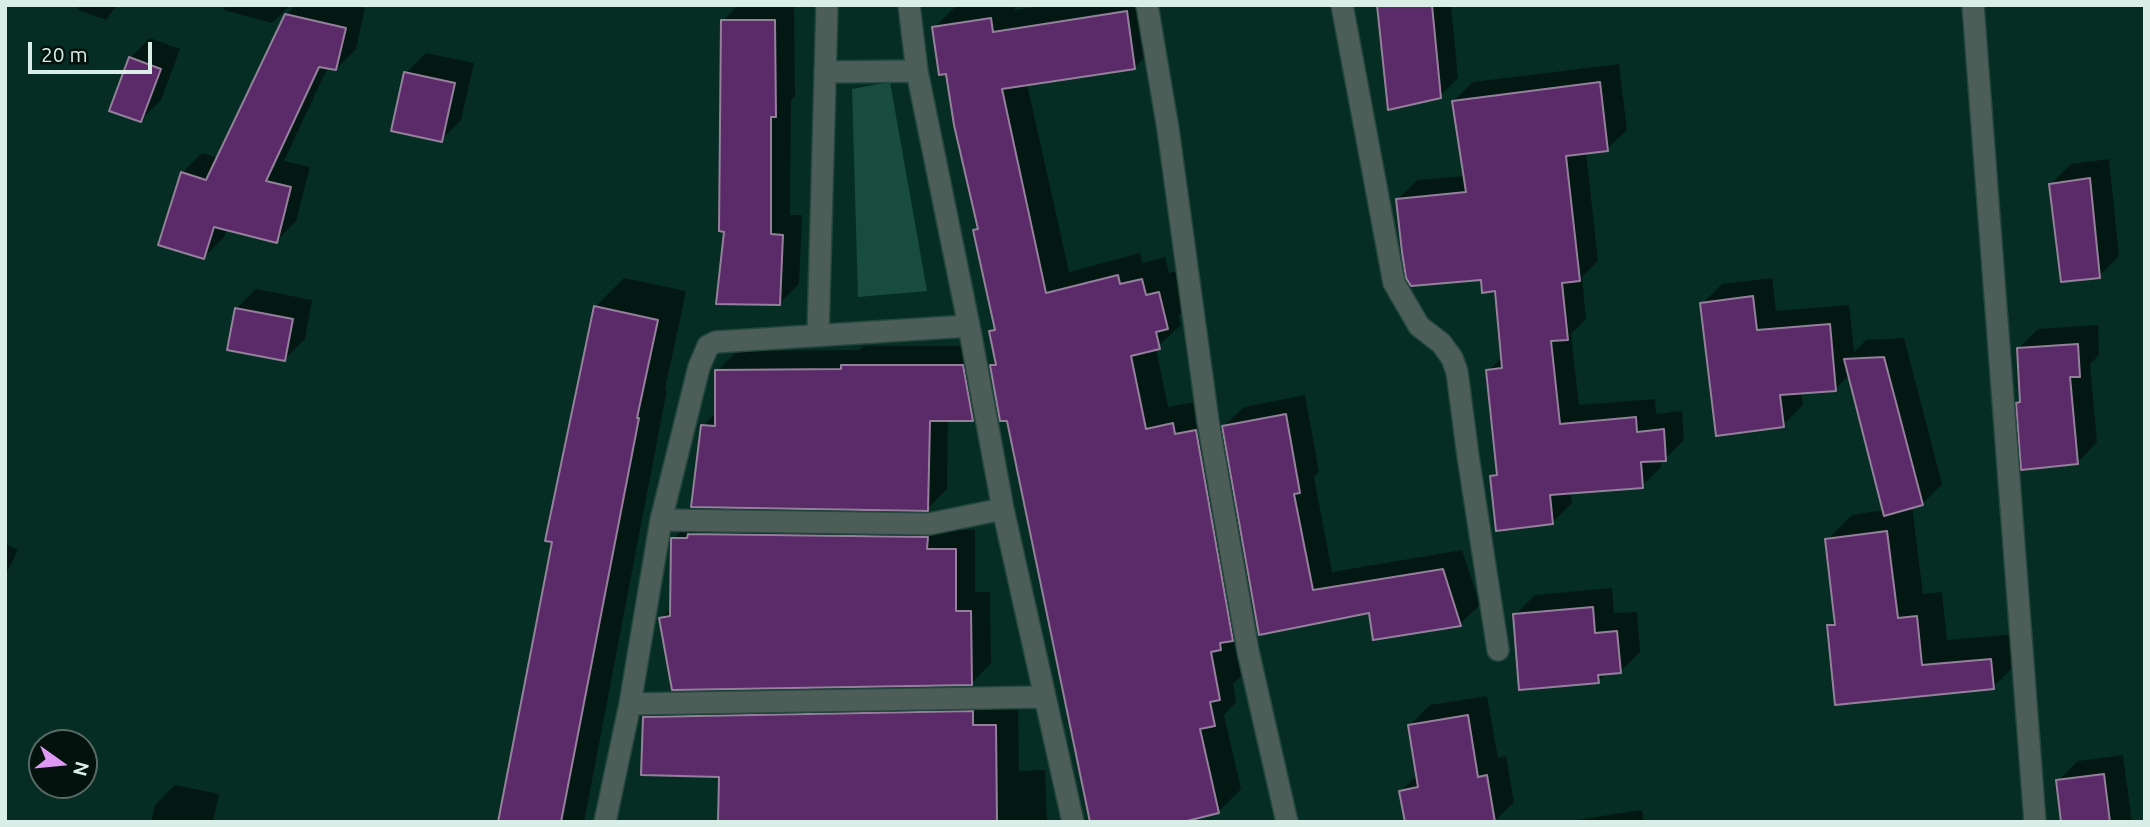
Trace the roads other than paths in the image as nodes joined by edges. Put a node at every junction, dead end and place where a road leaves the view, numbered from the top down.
1 (827, 5) edge
2 (909, 5) edge
3 (1147, 5) edge
4 (1342, 5) edge
5 (1973, 5) edge
6 (917, 71) junction
7 (825, 72) junction
8 (969, 326) junction
9 (818, 335) junction
10 (1003, 509) junction
11 (661, 520) junction
12 (1497, 650) dead end
13 (1044, 697) junction
14 (630, 704) junction
15 (605, 822) edge
16 (1073, 822) edge
17 (1287, 822) edge
18 (2035, 822) edge

1 - 7 street
2 - 6 street
3 - 17 street
4 - 12 street
5 - 18 street
6 - 7 street
6 - 8 street
7 - 9 street
8 - 9 street
8 - 10 street
9 - 11 street
10 - 11 street
10 - 13 street
11 - 14 street
13 - 14 street
13 - 16 street
14 - 15 street

